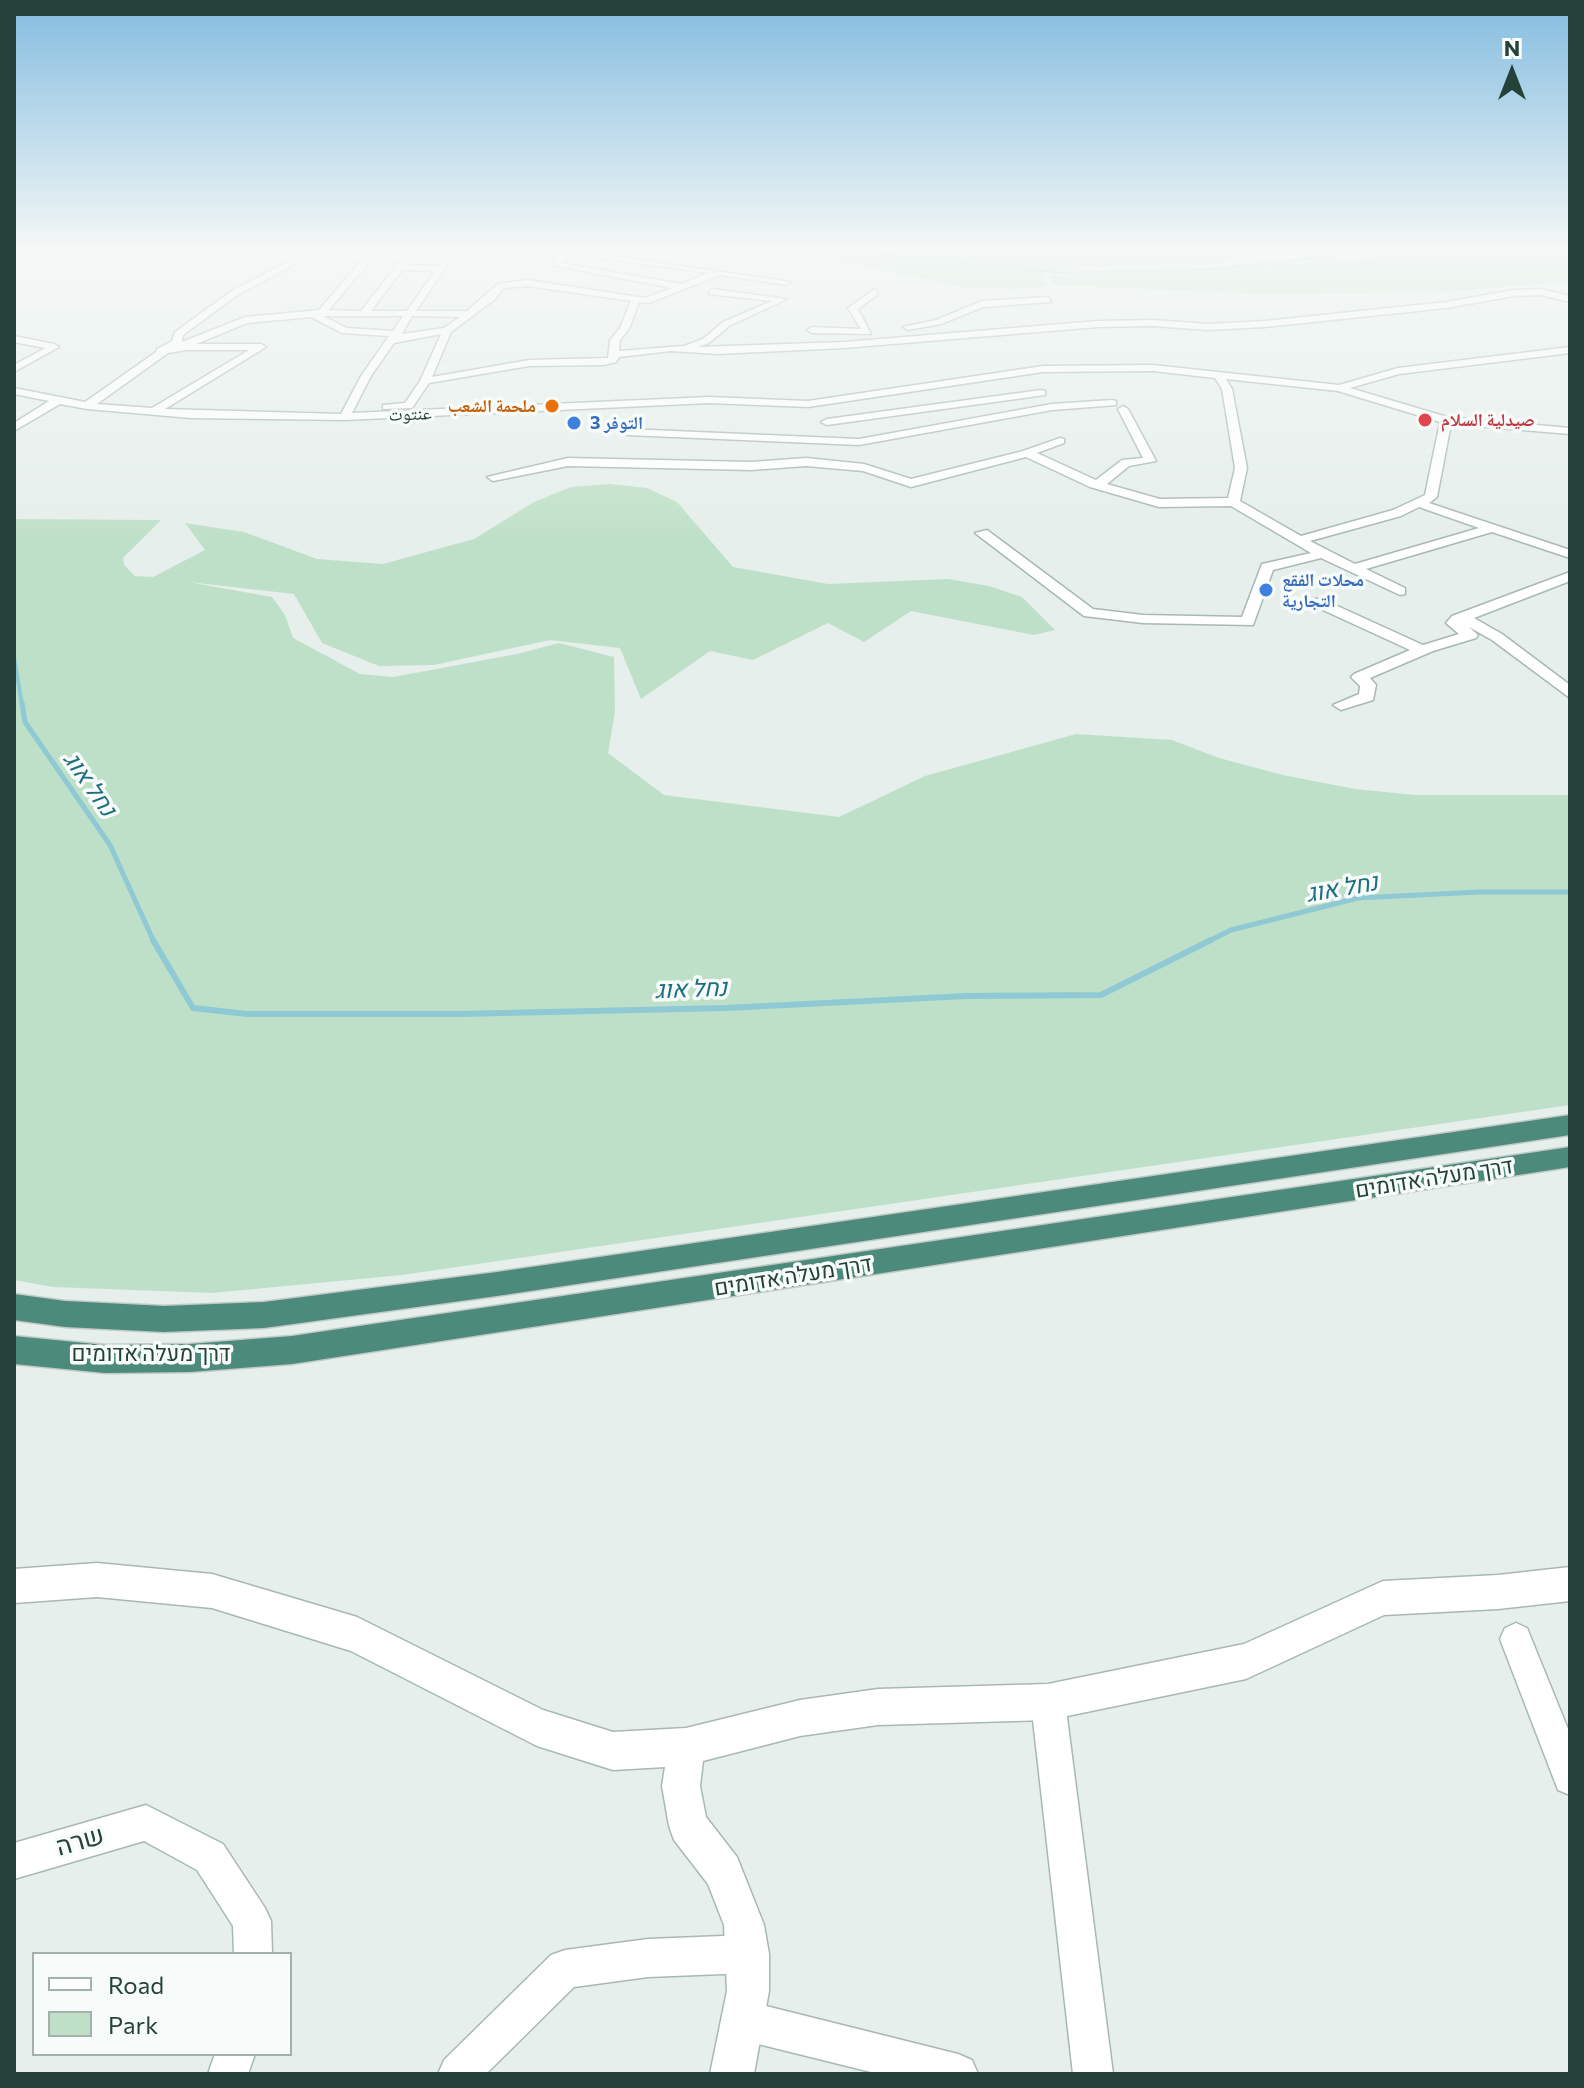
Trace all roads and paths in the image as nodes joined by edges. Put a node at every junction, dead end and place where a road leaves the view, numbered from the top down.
1 (46, 345) edge
2 (171, 345) edge
3 (180, 345) edge
4 (389, 345) edge
5 (441, 345) edge
6 (614, 345) edge
7 (693, 345) edge
8 (812, 345) edge
9 (683, 349) junction
10 (1570, 350) edge
11 (160, 351) junction
12 (616, 354) junction
13 (14, 369) edge
14 (1219, 375) junction
15 (425, 381) junction
16 (1339, 388) junction
17 (14, 391) edge
18 (1041, 393) dead end
19 (58, 400) junction
20 (808, 404) junction
21 (87, 406) junction
22 (155, 411) junction
23 (348, 412) junction
24 (1446, 420) junction
25 (14, 421) edge
26 (827, 422) junction
27 (14, 428) edge
28 (1570, 431) edge
29 (627, 432) dead end
30 (799, 440) junction
31 (1060, 441) dead end
32 (843, 442) junction
33 (1027, 453) junction
34 (806, 462) junction
35 (493, 477) dead end
36 (1098, 485) junction
37 (1233, 502) junction
38 (1418, 503) junction
39 (1493, 528) junction
40 (982, 533) dead end
41 (1300, 540) junction
42 (1323, 554) junction
43 (1570, 554) edge
44 (1353, 569) junction
45 (1570, 576) edge
46 (1400, 591) dead end
47 (1317, 602) dead end
48 (1462, 617) junction
49 (1423, 650) junction
50 (1570, 693) edge
51 (1341, 705) dead end
52 (1570, 1125) edge
53 (1570, 1157) edge
54 (14, 1307) edge
55 (14, 1350) edge
56 (1570, 1584) edge
57 (14, 1586) edge
58 (1516, 1639) dead end
59 (1048, 1702) junction
60 (686, 1747) junction
61 (1570, 1778) edge
62 (14, 1861) edge
63 (253, 1952) edge
64 (748, 1954) junction
65 (742, 2020) junction
66 (458, 2074) edge
67 (732, 2074) edge
68 (958, 2074) edge
69 (1093, 2074) edge

1 - 13 street
2 - 11 street
3 - 11 street
4 - 23 street
5 - 15 street
6 - 12 street
7 - 9 street
8 - 9 street
9 - 12 street
10 - 16 street
11 - 21 street
11 - 22 street
12 - 15 street
14 - 16 street, عنتوت
14 - 20 street, عنتوت
14 - 37 street
15 - 23 street
16 - 24 street
17 - 19 street, عنتوت
18 - 26 street
19 - 21 street, عنتوت
19 - 25 street
19 - 27 street
20 - 23 street, عنتوت
20 - 26 street
21 - 22 street, عنتوت
22 - 23 street, عنتوت
24 - 28 street
24 - 38 street
26 - 32 street
29 - 30 street
30 - 32 street
30 - 34 street
31 - 33 street
32 - 36 street
33 - 34 street
33 - 36 street
34 - 35 street
36 - 37 street
37 - 41 street
38 - 39 street
38 - 41 street
39 - 43 street
39 - 44 street
40 - 42 street
41 - 42 street
42 - 44 street
44 - 46 street
45 - 48 street
47 - 49 street
48 - 49 street
48 - 50 street
49 - 51 street
52 - 54 highway, דרך מעלה אדומים
53 - 55 highway, דרך מעלה אדומים
56 - 59 street
57 - 60 street
58 - 61 street
59 - 60 street
59 - 69 street
60 - 64 street
62 - 63 street, שרה
64 - 65 street
64 - 66 street
65 - 67 street
65 - 68 street

